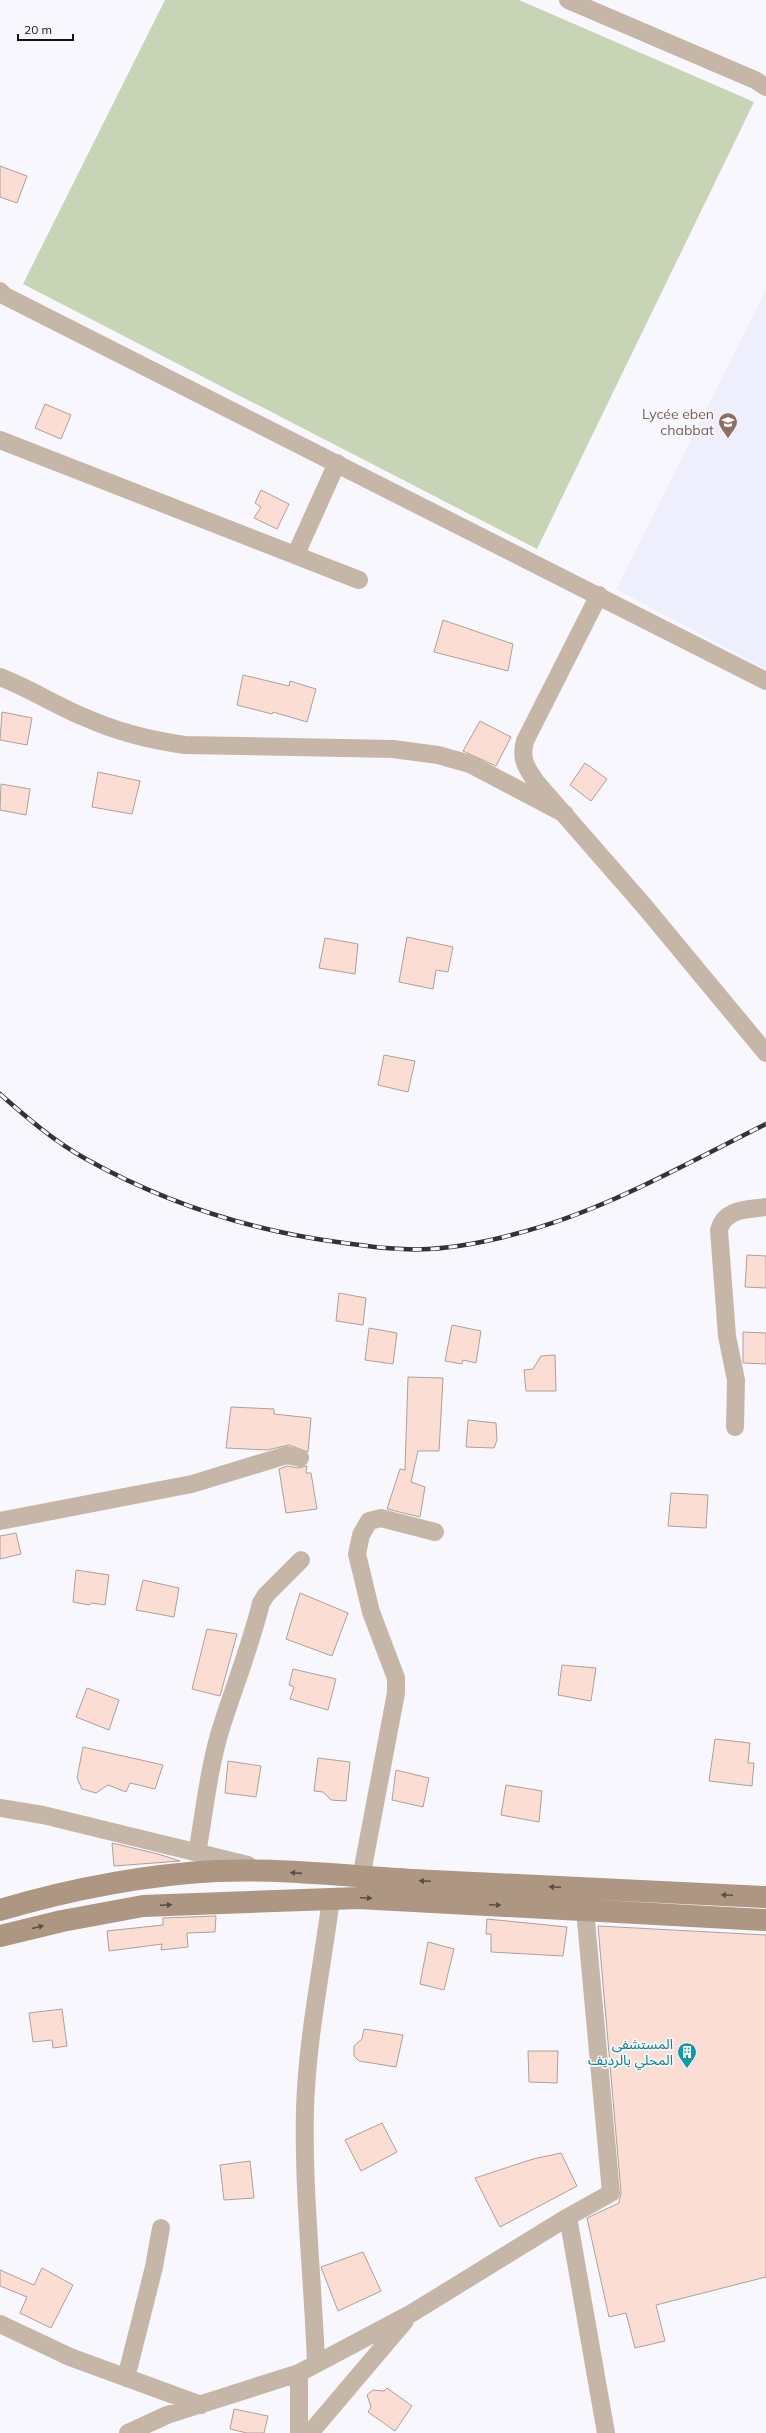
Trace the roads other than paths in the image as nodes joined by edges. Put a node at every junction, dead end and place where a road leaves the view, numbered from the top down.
1 (568, 0) edge
2 (766, 88) edge
3 (0, 291) edge
4 (0, 440) edge
5 (337, 463) junction
6 (296, 554) junction
7 (359, 580) dead end
8 (599, 595) junction
9 (0, 677) edge
10 (766, 681) edge
11 (565, 814) junction
12 (766, 1053) edge
13 (766, 1207) edge
14 (735, 1427) dead end
15 (300, 1458) dead end
16 (0, 1521) edge
17 (435, 1532) dead end
18 (301, 1560) dead end
19 (0, 1808) edge
20 (197, 1853) junction
21 (270, 1871) junction
22 (361, 1878) junction
23 (587, 1889) junction
24 (766, 1897) edge
25 (331, 1899) junction
26 (0, 1910) edge
27 (585, 1910) junction
28 (766, 1920) edge
29 (0, 1936) edge
30 (568, 2217) junction
31 (161, 2228) dead end
32 (412, 2313) junction
33 (0, 2324) edge
34 (316, 2364) junction
35 (299, 2373) junction
36 (126, 2378) junction
37 (201, 2405) junction
38 (128, 2433) edge
39 (300, 2433) edge
40 (310, 2433) edge
41 (606, 2433) edge

1 - 2 street
3 - 5 street
4 - 6 street
5 - 6 street
5 - 8 street
6 - 7 street
8 - 10 street
8 - 11 street
9 - 11 street
11 - 12 street
13 - 14 street
15 - 16 street
17 - 22 street
18 - 20 street
19 - 20 street
20 - 21 street
22 -> 21 main road
21 - 26 main road
23 -> 22 main road
24 -> 23 main road
23 - 27 street
25 -> 27 main road
29 -> 25 main road
25 - 34 street
27 - 28 main road
27 - 30 street
30 - 32 street
30 - 41 street
31 - 36 street
32 - 34 street
32 - 40 street
33 - 36 street
34 - 35 street
35 - 37 street
35 - 39 street
36 - 37 street
37 - 38 street

